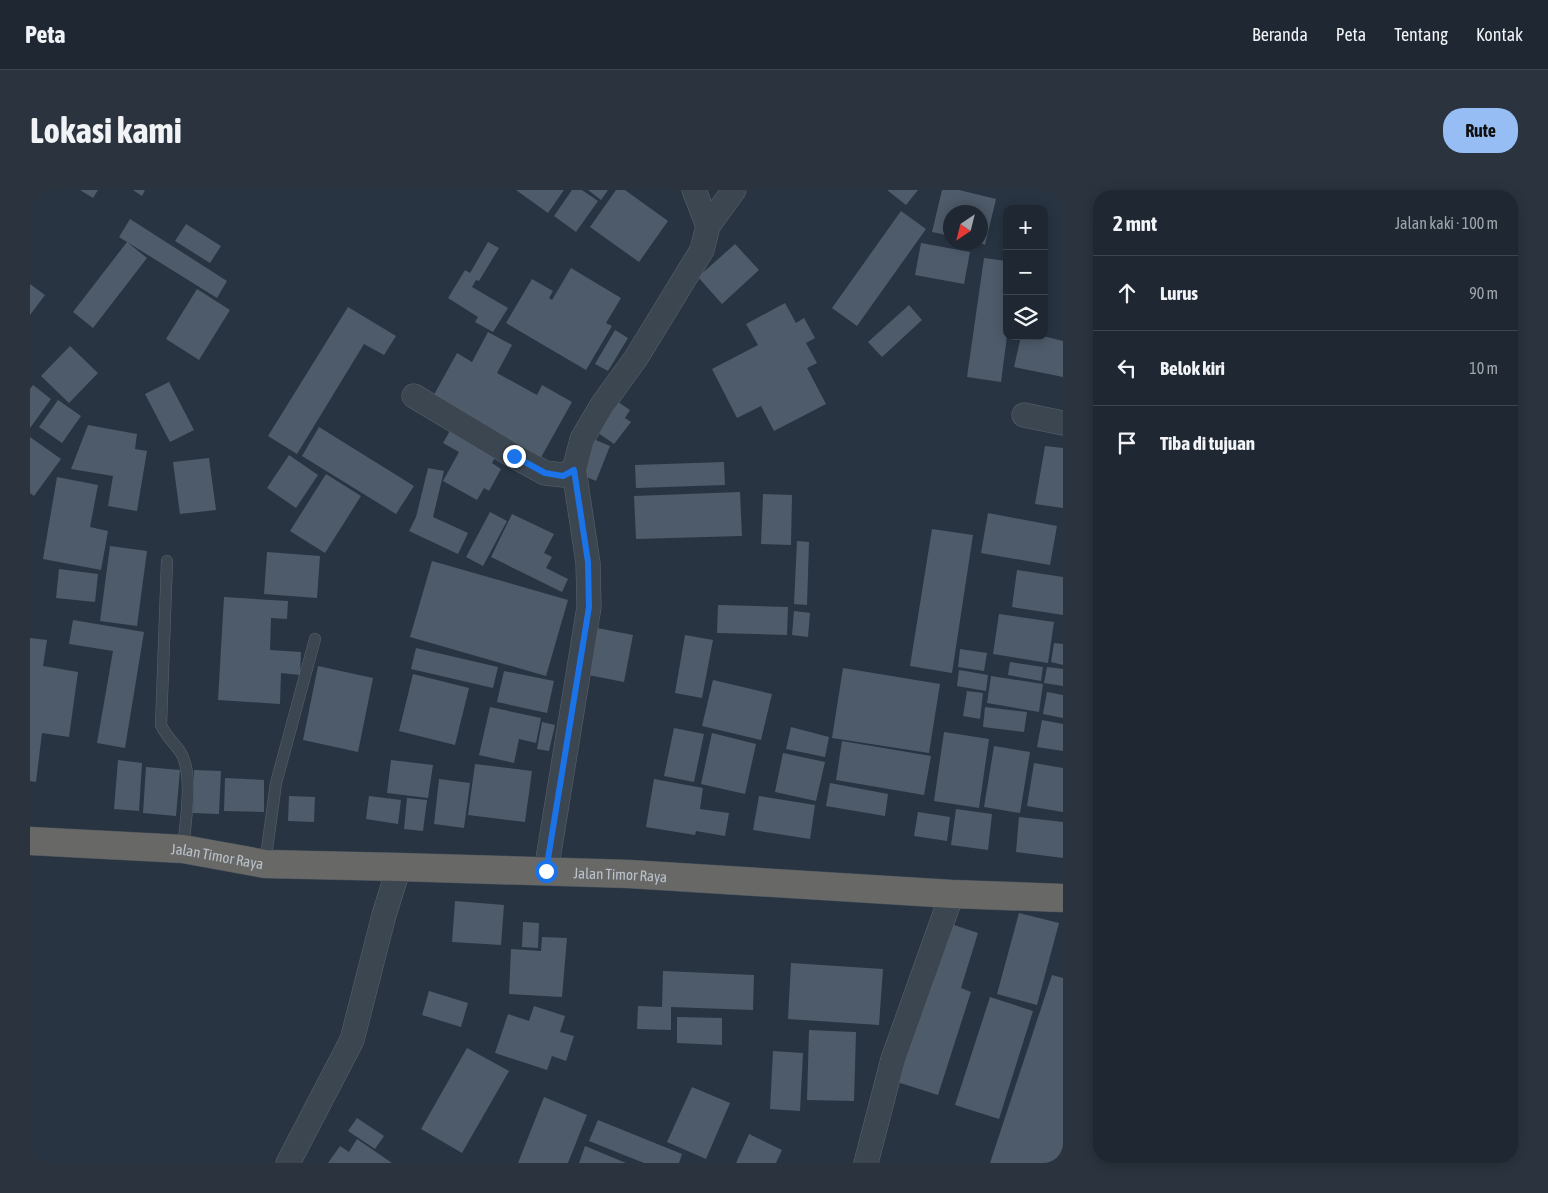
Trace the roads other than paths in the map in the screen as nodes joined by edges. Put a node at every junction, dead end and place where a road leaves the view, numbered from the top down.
1 (694, 190) edge
2 (734, 190) edge
3 (708, 226) junction
4 (414, 396) dead end
5 (1024, 415) dead end
6 (1063, 423) edge
7 (574, 470) junction
8 (167, 561) dead end
9 (315, 639) dead end
10 (30, 841) edge
11 (182, 850) junction
12 (265, 864) junction
13 (399, 867) junction
14 (546, 871) junction
15 (952, 894) junction
16 (1063, 898) edge
17 (288, 1163) edge
18 (866, 1163) edge

1 - 3 street
2 - 3 street
3 - 7 street
4 - 7 street
5 - 6 street
7 - 14 street
8 - 11 lane
9 - 12 lane
10 - 11 highway, Jalan Timor Raya
11 - 12 highway, Jalan Timor Raya
12 - 13 highway, Jalan Timor Raya
13 - 14 highway, Jalan Timor Raya
13 - 17 street
14 - 15 highway, Jalan Timor Raya
15 - 16 highway, Jalan Timor Raya
15 - 18 street

